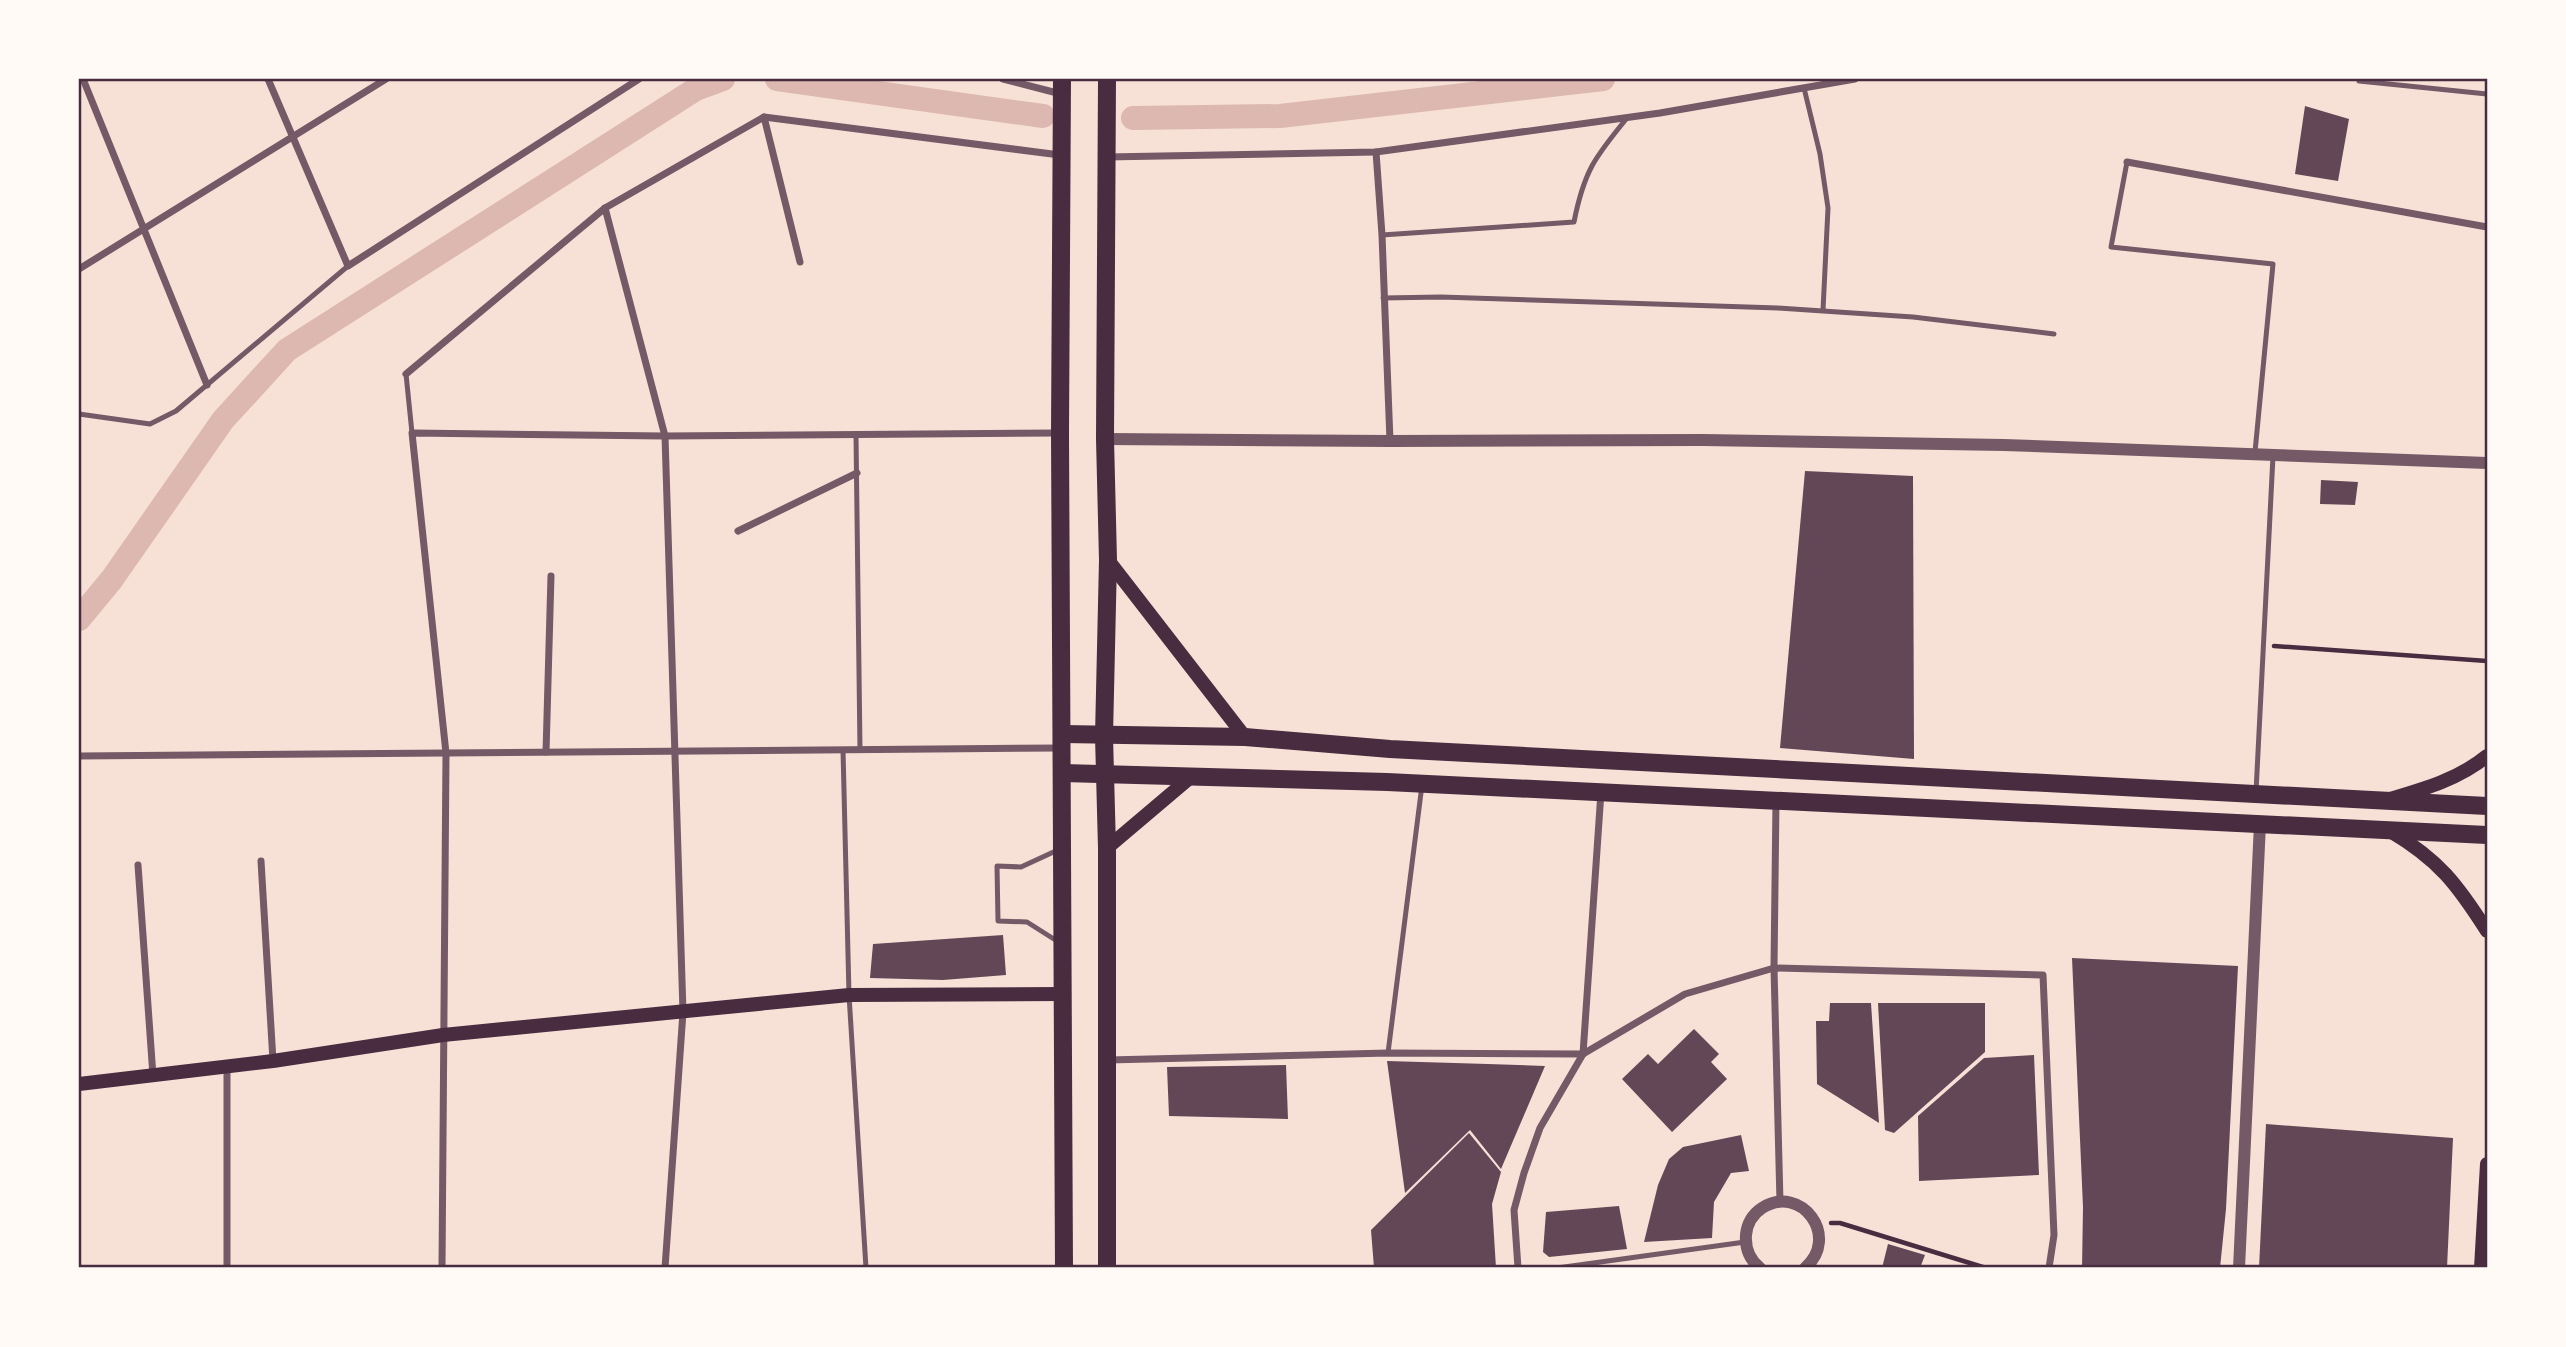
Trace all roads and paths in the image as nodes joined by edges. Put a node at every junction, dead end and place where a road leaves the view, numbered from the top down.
1 (83, 79) edge
2 (268, 79) edge
3 (386, 79) edge
4 (639, 79) edge
5 (1003, 79) edge
6 (1107, 79) edge
7 (1855, 79) edge
8 (2359, 81) dead end
9 (1062, 87) edge
10 (1804, 88) junction
11 (2487, 94) edge
12 (764, 117) junction
13 (1628, 118) junction
14 (293, 136) junction
15 (1376, 152) junction
16 (1060, 155) junction
17 (1106, 157) junction
18 (2127, 162) joint
19 (606, 208) junction
20 (2487, 227) edge
21 (144, 229) junction
22 (1382, 235) junction
23 (800, 262) dead end
24 (348, 266) junction
25 (79, 269) edge
26 (1383, 299) junction
27 (1823, 310) junction
28 (2054, 334) dead end
29 (406, 374) joint
30 (207, 385) junction
31 (79, 414) edge
32 (412, 433) junction
33 (1060, 433) junction
34 (665, 436) junction
35 (856, 436) junction
36 (1105, 439) junction
37 (1390, 442) junction
38 (2255, 455) junction
39 (2273, 456) junction
40 (2487, 463) edge
41 (857, 473) junction
42 (738, 531) dead end
43 (1108, 560) junction
44 (551, 576) dead end
45 (2263, 645) junction
46 (2487, 660) edge
47 (1104, 736) junction
48 (1245, 737) junction
49 (1063, 741) junction
50 (1390, 749) junction
51 (843, 750) junction
52 (860, 750) junction
53 (675, 751) junction
54 (546, 752) junction
55 (446, 753) junction
56 (79, 756) edge
57 (2487, 757) edge
58 (1063, 772) junction
59 (1105, 772) junction
60 (1192, 776) junction
61 (1387, 782) junction
62 (1422, 783) junction
63 (1601, 792) junction
64 (2256, 794) junction
65 (1776, 799) junction
66 (2337, 799) junction
67 (2384, 800) junction
68 (2487, 806) edge
69 (2260, 824) junction
70 (2335, 828) junction
71 (2390, 831) junction
72 (2487, 835) edge
73 (1063, 848) junction
74 (1107, 848) junction
75 (261, 861) dead end
76 (138, 865) dead end
77 (2487, 931) edge
78 (1062, 944) junction
79 (1774, 968) junction
80 (1062, 994) junction
81 (849, 995) junction
82 (683, 1012) junction
83 (443, 1035) junction
84 (1388, 1053) junction
85 (1583, 1054) junction
86 (1107, 1060) junction
87 (273, 1061) junction
88 (227, 1066) junction
89 (153, 1076) junction
90 (79, 1084) edge
91 (2487, 1164) edge
92 (2486, 1194) edge
93 (1780, 1202) junction
94 (1816, 1223) junction
95 (1745, 1242) junction
96 (227, 1268) edge
97 (442, 1268) edge
98 (665, 1268) edge
99 (866, 1268) edge
100 (1064, 1268) edge
101 (1107, 1268) edge
102 (1518, 1268) edge
103 (1557, 1268) edge
104 (1760, 1268) edge
105 (1805, 1268) edge
106 (1986, 1268) edge
107 (2049, 1268) edge
108 (2239, 1268) edge
109 (2482, 1268) edge

1 - 21 street
2 - 14 street
3 - 14 street
4 - 24 street
5 - 9 street
6 - 17 main road
7 - 10 street
8 - 11 lane
9 - 16 main road
10 - 13 street
10 - 27 lane
12 - 16 street
12 - 19 street
12 - 23 street
13 - 15 street
13 - 22 lane
14 - 21 street
14 - 24 street
15 - 17 street
15 - 22 street
16 - 33 main road
17 - 36 main road
18 - 20 street
18 - 38 lane
19 - 29 street
19 - 34 street
21 - 25 street
21 - 30 street
22 - 26 street
24 - 30 lane
26 - 27 lane
26 - 37 street
27 - 28 lane
29 - 32 lane
30 - 31 lane
32 - 34 street
32 - 55 street
33 - 35 street
33 - 49 main road
34 - 35 street
34 - 53 street
35 - 41 lane
36 - 37 street
36 - 43 main road
37 - 38 street
38 - 39 street
39 - 40 street
39 - 45 lane
41 - 42 street
41 - 52 lane
43 - 47 main road
43 - 48 main road
44 - 54 street
45 - 46 path
45 - 64 lane
47 - 48 main road
47 - 49 main road
47 - 59 main road
48 - 50 main road
49 - 52 street
49 - 58 main road
50 - 61 main road
50 - 64 main road
51 - 52 street
51 - 53 street
51 - 81 lane
53 - 54 street
53 - 82 street
54 - 55 street
55 - 56 street
55 - 83 street
57 - 67 main road
58 - 59 main road
58 - 73 main road
59 - 60 main road
59 - 74 main road
60 - 61 main road
60 - 74 main road
61 - 62 main road
62 - 63 main road
62 - 84 lane
63 - 65 main road
63 - 85 street
64 - 66 main road
65 - 69 main road
65 - 79 street
66 - 67 main road
66 - 70 main road
67 - 68 main road
69 - 70 main road
69 - 108 street
70 - 71 main road
71 - 72 main road
71 - 77 main road
73 - 78 main road
73 - 78 lane
74 - 86 main road
75 - 87 street
76 - 89 street
78 - 80 main road
79 - 85 street
79 - 93 street
79 - 107 street
80 - 81 main road
80 - 100 main road
81 - 82 main road
81 - 99 lane
82 - 83 main road
82 - 98 street
83 - 87 main road
83 - 97 street
84 - 85 street
84 - 86 street
85 - 102 street
86 - 101 main road
87 - 88 main road
88 - 89 main road
88 - 96 street
89 - 90 main road
91 - 92 main road
92 - 109 main road
93 - 94 street
93 - 95 street
94 - 105 street
94 - 106 path
95 - 103 lane
95 - 104 street

